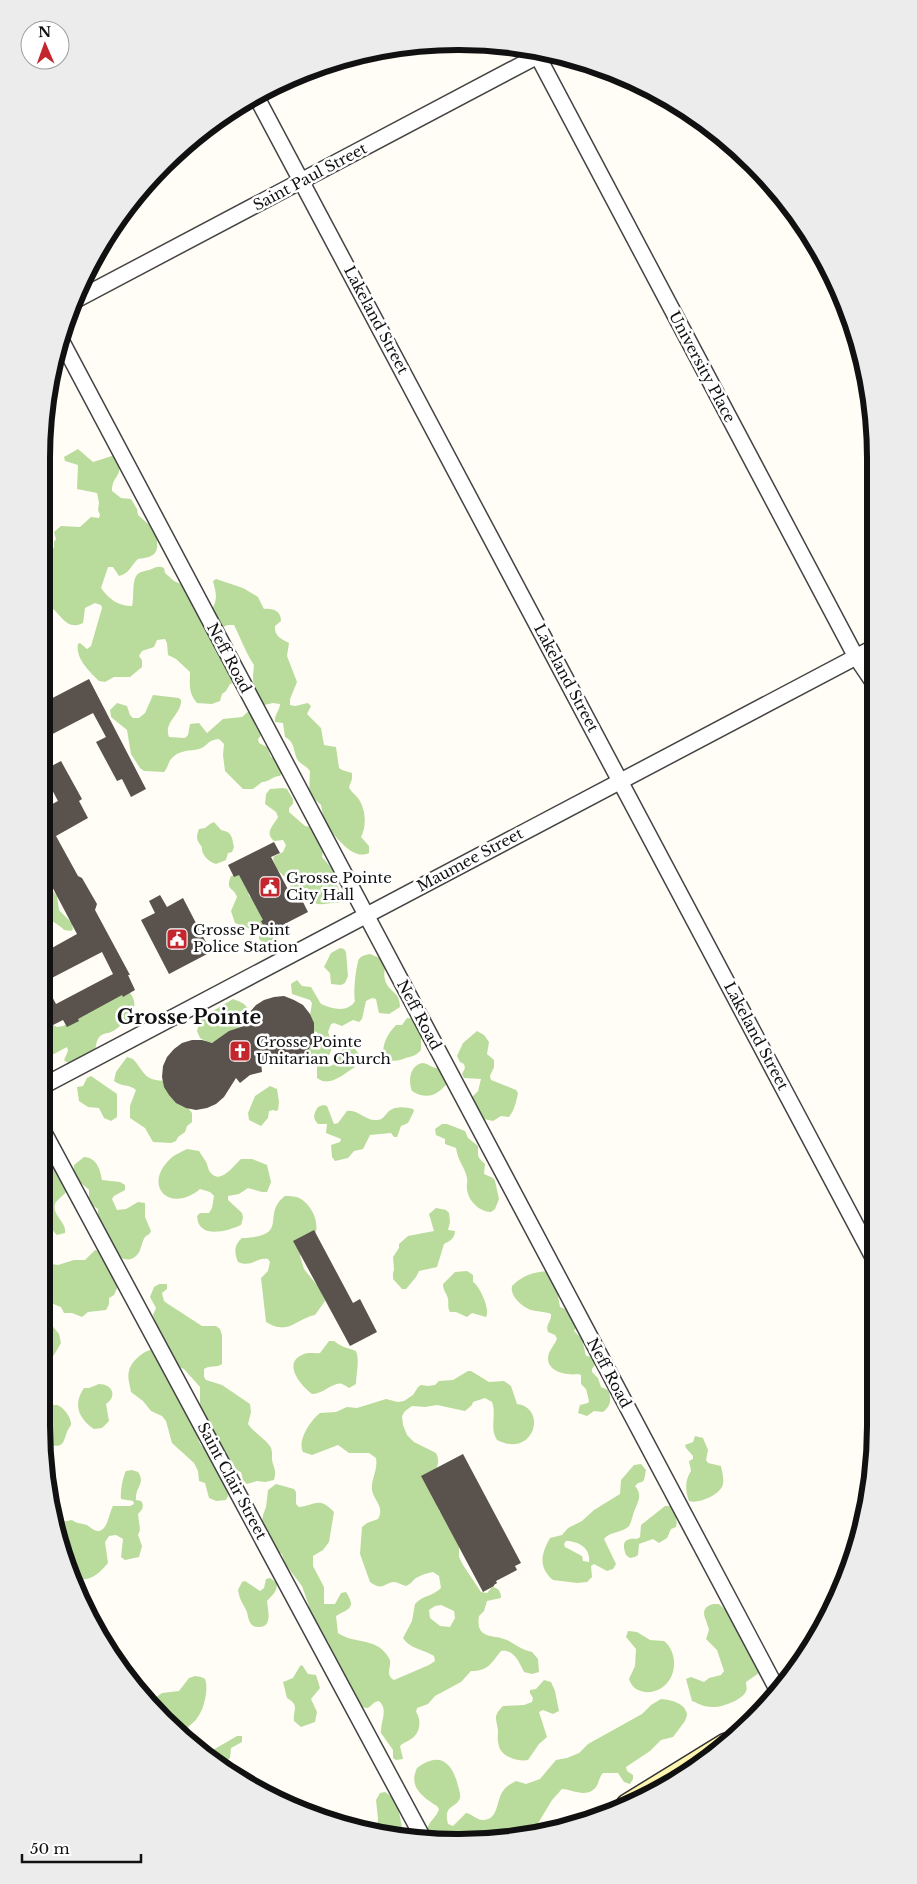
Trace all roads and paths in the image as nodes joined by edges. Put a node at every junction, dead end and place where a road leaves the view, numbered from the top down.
1 (531, 57) edge
2 (543, 59) edge
3 (259, 102) edge
4 (302, 181) junction
5 (84, 296) edge
6 (65, 348) edge
7 (867, 651) edge
8 (856, 657) junction
9 (867, 673) edge
10 (621, 781) junction
11 (366, 915) junction
12 (50, 1082) edge
13 (50, 1143) edge
14 (867, 1246) edge
15 (775, 1684) edge
16 (420, 1832) edge

1 - 4 street, Saint Paul Street
2 - 8 street, University Place
3 - 4 street, Lakeland Street
4 - 5 street, Saint Paul Street
4 - 10 street, Lakeland Street
6 - 11 street, Neff Road
7 - 8 street, Maumee Street
8 - 9 street, University Place
8 - 10 street, Maumee Street
10 - 11 street, Maumee Street
10 - 14 street, Lakeland Street
11 - 12 street, Maumee Street
11 - 15 street, Neff Road
13 - 16 street, Saint Clair Street

